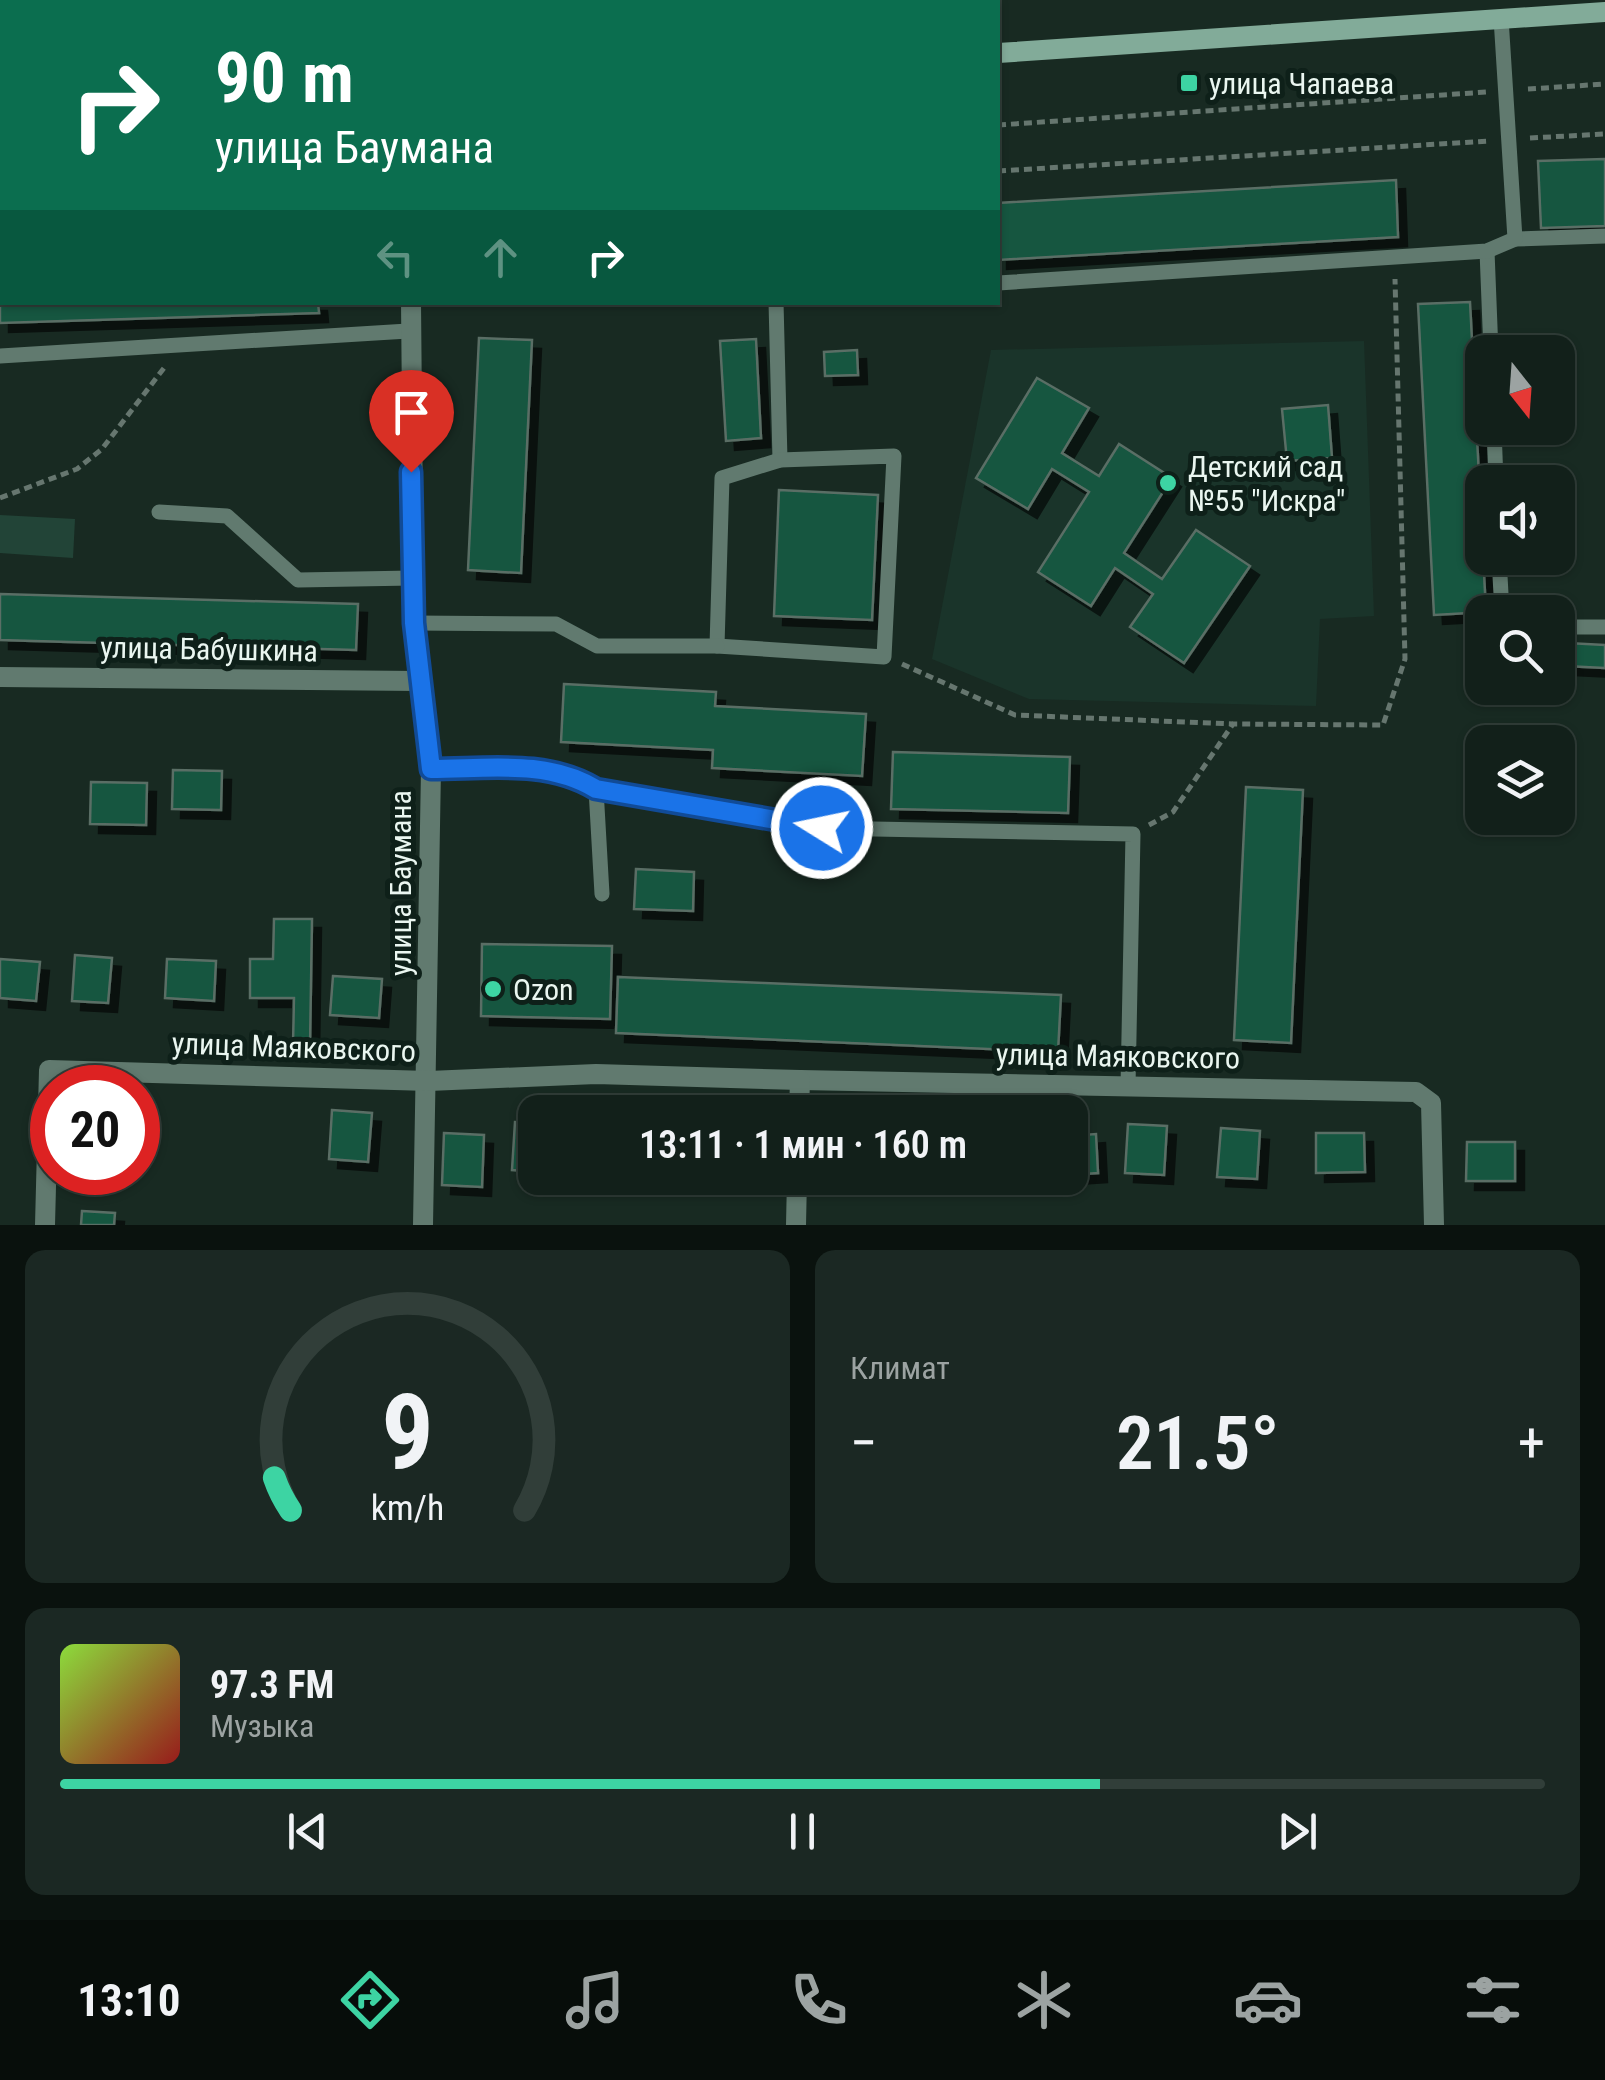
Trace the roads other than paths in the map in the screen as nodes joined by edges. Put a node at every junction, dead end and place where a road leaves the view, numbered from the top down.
1 (1605, 12) edge
2 (1501, 18) junction
3 (1000, 52) edge
4 (1605, 236) edge
5 (1515, 239) junction
6 (1488, 251) junction
7 (1000, 283) edge
8 (410, 305) edge
9 (776, 305) edge
10 (408, 331) junction
11 (1491, 335) edge
12 (0, 356) edge
13 (780, 460) junction
14 (159, 512) dead end
15 (413, 578) junction
16 (414, 623) junction
17 (1575, 626) edge
18 (1605, 627) edge
19 (717, 646) junction
20 (0, 677) edge
21 (418, 681) junction
22 (431, 769) junction
23 (596, 789) junction
24 (602, 894) dead end
25 (800, 1080) junction
26 (429, 1081) junction
27 (1128, 1086) junction
28 (800, 1095) edge
29 (797, 1195) edge
30 (44, 1225) edge
31 (423, 1225) edge
32 (796, 1225) edge
33 (1434, 1225) edge

1 - 2 main road
2 - 3 main road
2 - 5 lane
4 - 5 lane
5 - 6 lane
6 - 7 lane
6 - 11 lane
8 - 10 street, улица Баумана
9 - 13 lane
10 - 12 lane
10 - 15 street, улица Баумана
13 - 19 lane
13 - 19 lane
14 - 15 lane
15 - 16 street, улица Баумана
16 - 19 lane
16 - 21 street, улица Баумана
17 - 18 lane
20 - 21 street, улица Бабушкина
21 - 22 street, улица Баумана
22 - 23 lane
22 - 26 street, улица Баумана
23 - 24 lane
23 - 27 lane
25 - 26 street, улица Маяковского
25 - 27 street, улица Маяковского
25 - 28 street
26 - 30 street, улица Маяковского
26 - 31 street, улица Баумана
27 - 33 street, улица Маяковского
29 - 32 street

